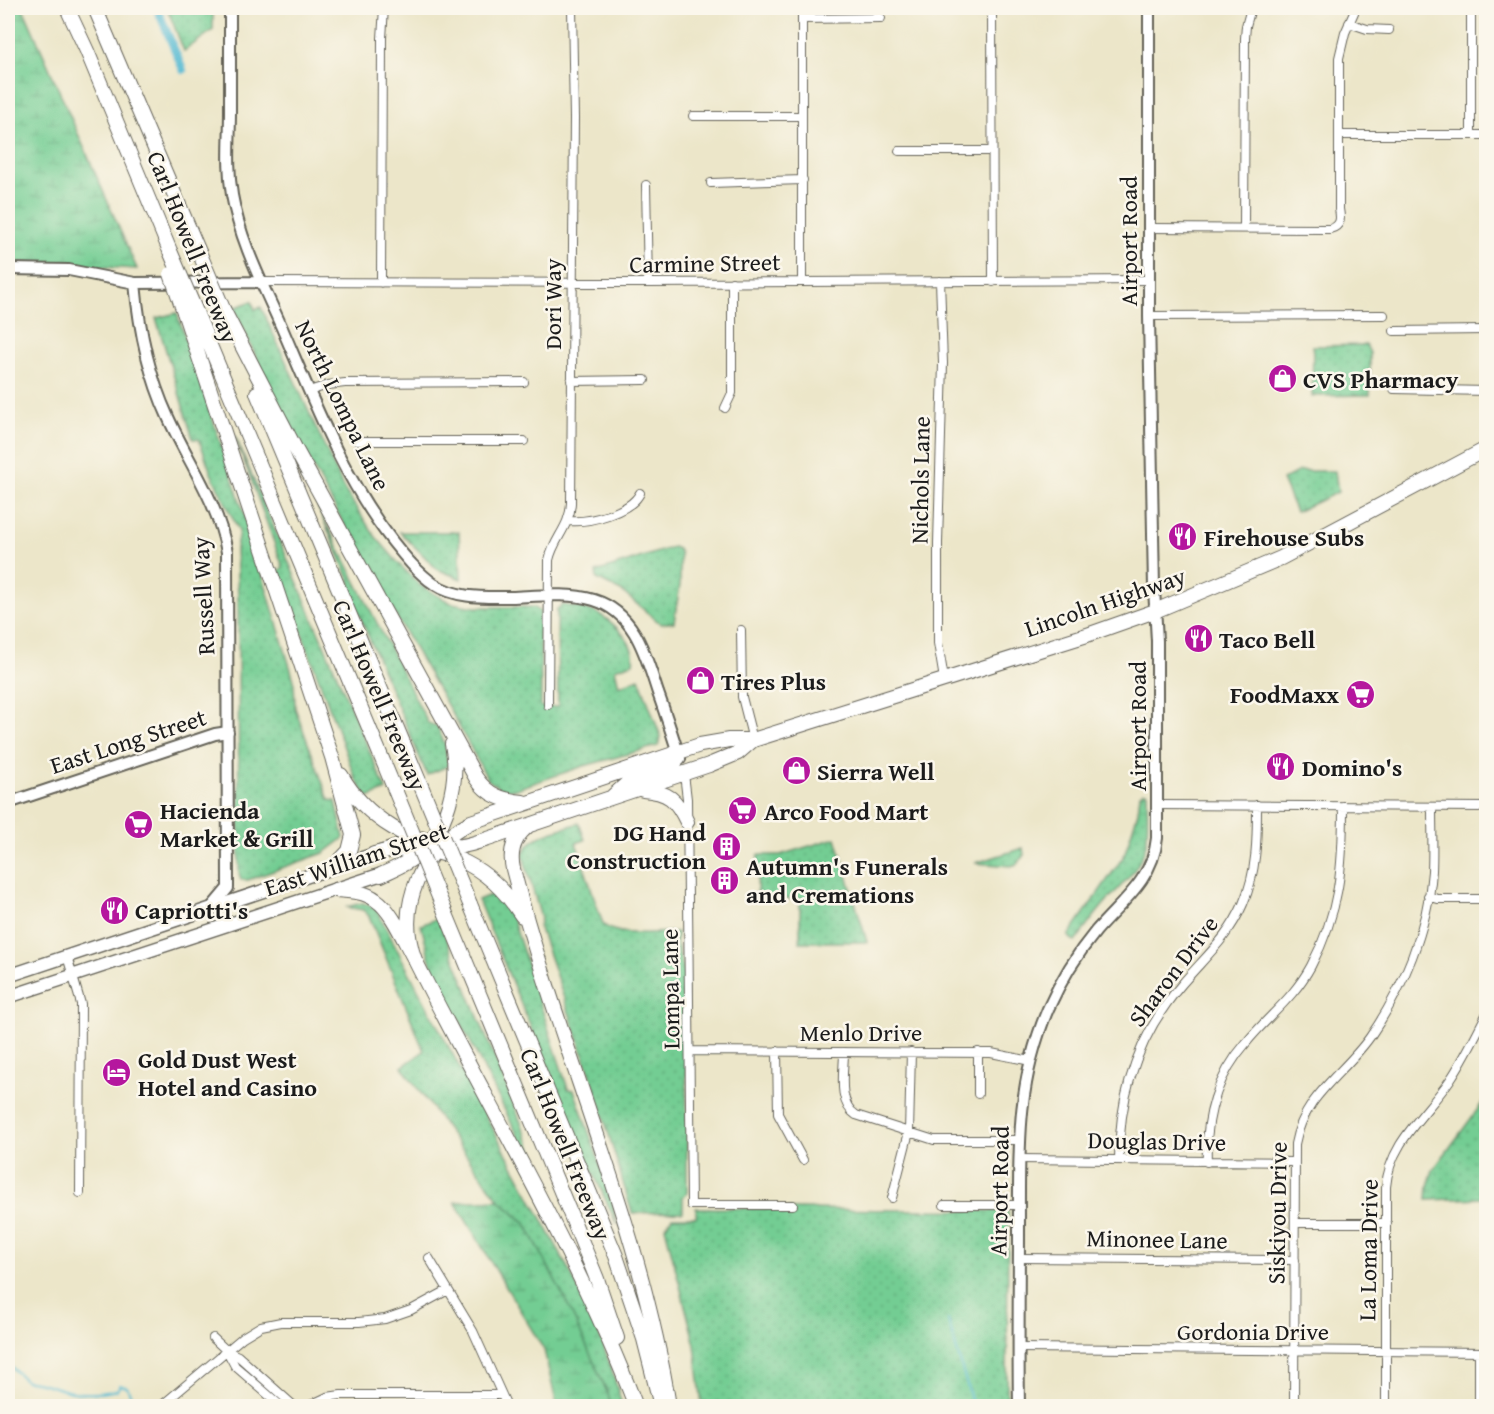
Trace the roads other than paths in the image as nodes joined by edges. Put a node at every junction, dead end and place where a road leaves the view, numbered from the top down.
1 (67, 8) edge
2 (95, 8) edge
3 (230, 8) edge
4 (384, 8) edge
5 (572, 8) edge
6 (802, 8) edge
7 (992, 8) edge
8 (1149, 8) edge
9 (1251, 8) edge
10 (1356, 8) edge
11 (1471, 8) edge
12 (881, 18) dead end
13 (802, 19) junction
14 (1348, 24) junction
15 (1389, 30) dead end
16 (802, 116) junction
17 (693, 117) dead end
18 (1339, 135) junction
19 (1471, 135) junction
20 (1486, 135) edge
21 (899, 151) dead end
22 (992, 151) junction
23 (802, 180) junction
24 (711, 183) dead end
25 (646, 185) dead end
26 (1149, 228) junction
27 (1245, 228) junction
28 (8, 268) edge
29 (1149, 280) junction
30 (802, 281) junction
31 (940, 281) junction
32 (262, 282) junction
33 (732, 282) junction
34 (993, 282) junction
35 (135, 283) junction
36 (381, 283) junction
37 (572, 283) junction
38 (648, 283) junction
39 (224, 311) junction
40 (190, 312) junction
41 (1383, 315) dead end
42 (1149, 316) junction
43 (1486, 330) edge
44 (1394, 331) dead end
45 (645, 380) dead end
46 (572, 381) junction
47 (524, 382) dead end
48 (1394, 389) dead end
49 (309, 391) junction
50 (1486, 391) edge
51 (725, 408) dead end
52 (357, 441) dead end
53 (524, 441) dead end
54 (1486, 449) edge
55 (640, 493) dead end
56 (569, 521) junction
57 (548, 596) junction
58 (1155, 611) junction
59 (741, 630) dead end
60 (944, 679) junction
61 (548, 705) dead end
62 (441, 717) junction
63 (228, 732) junction
64 (753, 740) junction
65 (678, 753) junction
66 (332, 757) junction
67 (684, 774) junction
68 (638, 789) junction
69 (612, 798) junction
70 (8, 803) edge
71 (528, 803) junction
72 (1158, 805) junction
73 (1257, 805) junction
74 (1343, 806) junction
75 (1432, 807) junction
76 (1486, 807) edge
77 (687, 822) junction
78 (528, 826) junction
79 (431, 847) junction
80 (374, 854) joint
81 (334, 867) junction
82 (381, 875) joint
83 (228, 888) junction
84 (335, 890) junction
85 (248, 896) junction
86 (1428, 896) junction
87 (1486, 899) edge
88 (210, 909) junction
89 (531, 931) junction
90 (67, 956) junction
91 (415, 960) junction
92 (74, 975) junction
93 (8, 976) edge
94 (8, 997) edge
95 (1486, 1015) edge
96 (690, 1051) junction
97 (777, 1051) junction
98 (843, 1052) junction
99 (911, 1052) junction
100 (978, 1052) junction
101 (1031, 1060) junction
102 (978, 1094) dead end
103 (909, 1132) junction
104 (1019, 1140) junction
105 (803, 1160) dead end
106 (1019, 1160) junction
107 (1119, 1160) junction
108 (1207, 1161) junction
109 (1295, 1161) junction
110 (80, 1193) dead end
111 (892, 1198) dead end
112 (793, 1204) dead end
113 (944, 1205) dead end
114 (1019, 1205) junction
115 (1295, 1223) junction
116 (1387, 1223) junction
117 (429, 1258) dead end
118 (1019, 1258) junction
119 (1295, 1260) junction
120 (448, 1290) junction
121 (213, 1338) dead end
122 (1018, 1348) junction
123 (227, 1351) junction
124 (1294, 1351) junction
125 (1386, 1352) junction
126 (1483, 1352) edge
127 (502, 1395) junction
128 (635, 1405) edge
129 (161, 1407) edge
130 (281, 1407) edge
131 (294, 1407) edge
132 (308, 1407) edge
133 (507, 1407) edge
134 (661, 1407) edge
135 (669, 1407) edge
136 (1019, 1407) edge
137 (1294, 1407) edge
138 (1386, 1407) edge
139 (1479, 1407) edge

1 - 40 highway, Carl Howell Freeway, bridge
2 - 39 highway, Carl Howell Freeway, bridge
3 - 32 street, North Lompa Lane
4 - 36 street
5 - 37 street, Dori Way
6 - 13 street
7 - 22 street
8 - 26 street, Airport Road
9 - 27 street
10 - 14 street
11 - 19 street
12 - 13 street
13 - 16 street
14 - 15 street
14 - 18 street
16 - 17 street
16 - 23 street
18 - 19 street
18 - 27 street
19 - 20 street
21 - 22 street
22 - 34 street
23 - 24 street
23 - 30 street
25 - 38 street
26 - 27 street
26 - 29 street, Airport Road
28 - 35 street
29 - 34 street, Carmine Street
29 - 42 street, Airport Road
30 - 31 street, Carmine Street
30 - 33 street, Carmine Street
31 - 34 street, Carmine Street
31 - 60 street, Nichols Lane
32 - 35 street
32 - 36 street, Carmine Street
32 - 49 street, North Lompa Lane
33 - 38 street, Carmine Street
33 - 51 street
35 - 63 street, Russell Way
36 - 37 street, Carmine Street
37 - 38 street, Carmine Street
37 - 46 street, Dori Way
39 - 62 highway
39 - 134 highway, Carl Howell Freeway, bridge
40 - 66 highway
40 - 128 highway, Carl Howell Freeway, bridge
41 - 42 street
42 - 58 street, Airport Road
43 - 44 street
45 - 46 street
46 - 56 street, Dori Way
47 - 49 street
48 - 50 street
49 - 57 street, North Lompa Lane
52 - 53 street
54 - 58 highway, Lincoln Highway
55 - 56 street
56 - 57 street, Dori Way
57 - 61 street, Dori Way
57 - 65 street, North Lompa Lane
58 - 60 highway, Lincoln Highway
58 - 72 street, Airport Road
59 - 64 street
60 - 64 highway, Lincoln Highway
62 - 71 highway
62 - 79 highway
63 - 70 street, East Long Street
63 - 83 street, Russell Way
64 - 65 highway, Lincoln Highway
64 - 67 highway, Lincoln Highway
65 - 67 street, North Lompa Lane
65 - 69 highway
65 - 71 highway, East William Street
66 - 79 highway
66 - 81 highway
67 - 68 highway, East William Street
67 - 77 street, Lompa Lane
68 - 69 highway, East William Street
68 - 77 highway
69 - 78 highway, East William Street
71 - 79 highway, East William Street
72 - 73 street
72 - 101 street, Airport Road
73 - 74 street
73 - 107 street, Sharon Drive
74 - 75 street
74 - 108 street
75 - 76 street
75 - 86 street, Siskiyou Drive
77 - 96 street, Lompa Lane
78 - 79 highway, East William Street
78 - 89 highway
79 - 80 highway, East William Street
79 - 82 highway, East William Street
79 - 89 highway
79 - 91 highway
80 - 81 main road, East William Street
81 - 85 main road, East William Street
82 - 84 main road, East William Street
83 - 85 street
83 - 88 street
84 - 91 highway
84 - 92 main road, East William Street
85 - 88 main road, East William Street
86 - 87 street
86 - 109 street, Siskiyou Drive
88 - 90 main road, East William Street
89 - 135 highway
90 - 92 street
90 - 93 main road, East William Street
91 - 128 highway
92 - 94 main road, East William Street
92 - 110 street
95 - 116 street, La Loma Drive
96 - 97 street, Menlo Drive
96 - 112 street, Lompa Lane
97 - 98 street, Menlo Drive
97 - 105 street
98 - 99 street, Menlo Drive
98 - 103 street
99 - 100 street, Menlo Drive
99 - 103 street
100 - 101 street, Menlo Drive
100 - 102 street
101 - 104 street, Airport Road
103 - 104 street
103 - 111 street
104 - 106 street, Airport Road
106 - 107 street, Douglas Drive
106 - 114 street, Airport Road
107 - 108 street, Douglas Drive
108 - 109 street, Douglas Drive
109 - 115 street, Siskiyou Drive
113 - 114 street
114 - 118 street, Airport Road
115 - 116 street
115 - 119 street, Siskiyou Drive
116 - 125 street, La Loma Drive
117 - 120 street
118 - 119 street, Minonee Lane
118 - 122 street, Airport Road
119 - 124 street, Siskiyou Drive
120 - 123 street
120 - 127 street
121 - 123 street
122 - 124 street, Gordonia Drive
122 - 136 street, Airport Road
123 - 129 street
123 - 130 street
123 - 131 street
124 - 125 street, Gordonia Drive
124 - 137 street, Siskiyou Drive
125 - 126 street, Gordonia Drive
125 - 138 street, La Loma Drive
126 - 139 street
127 - 132 street
127 - 133 street

